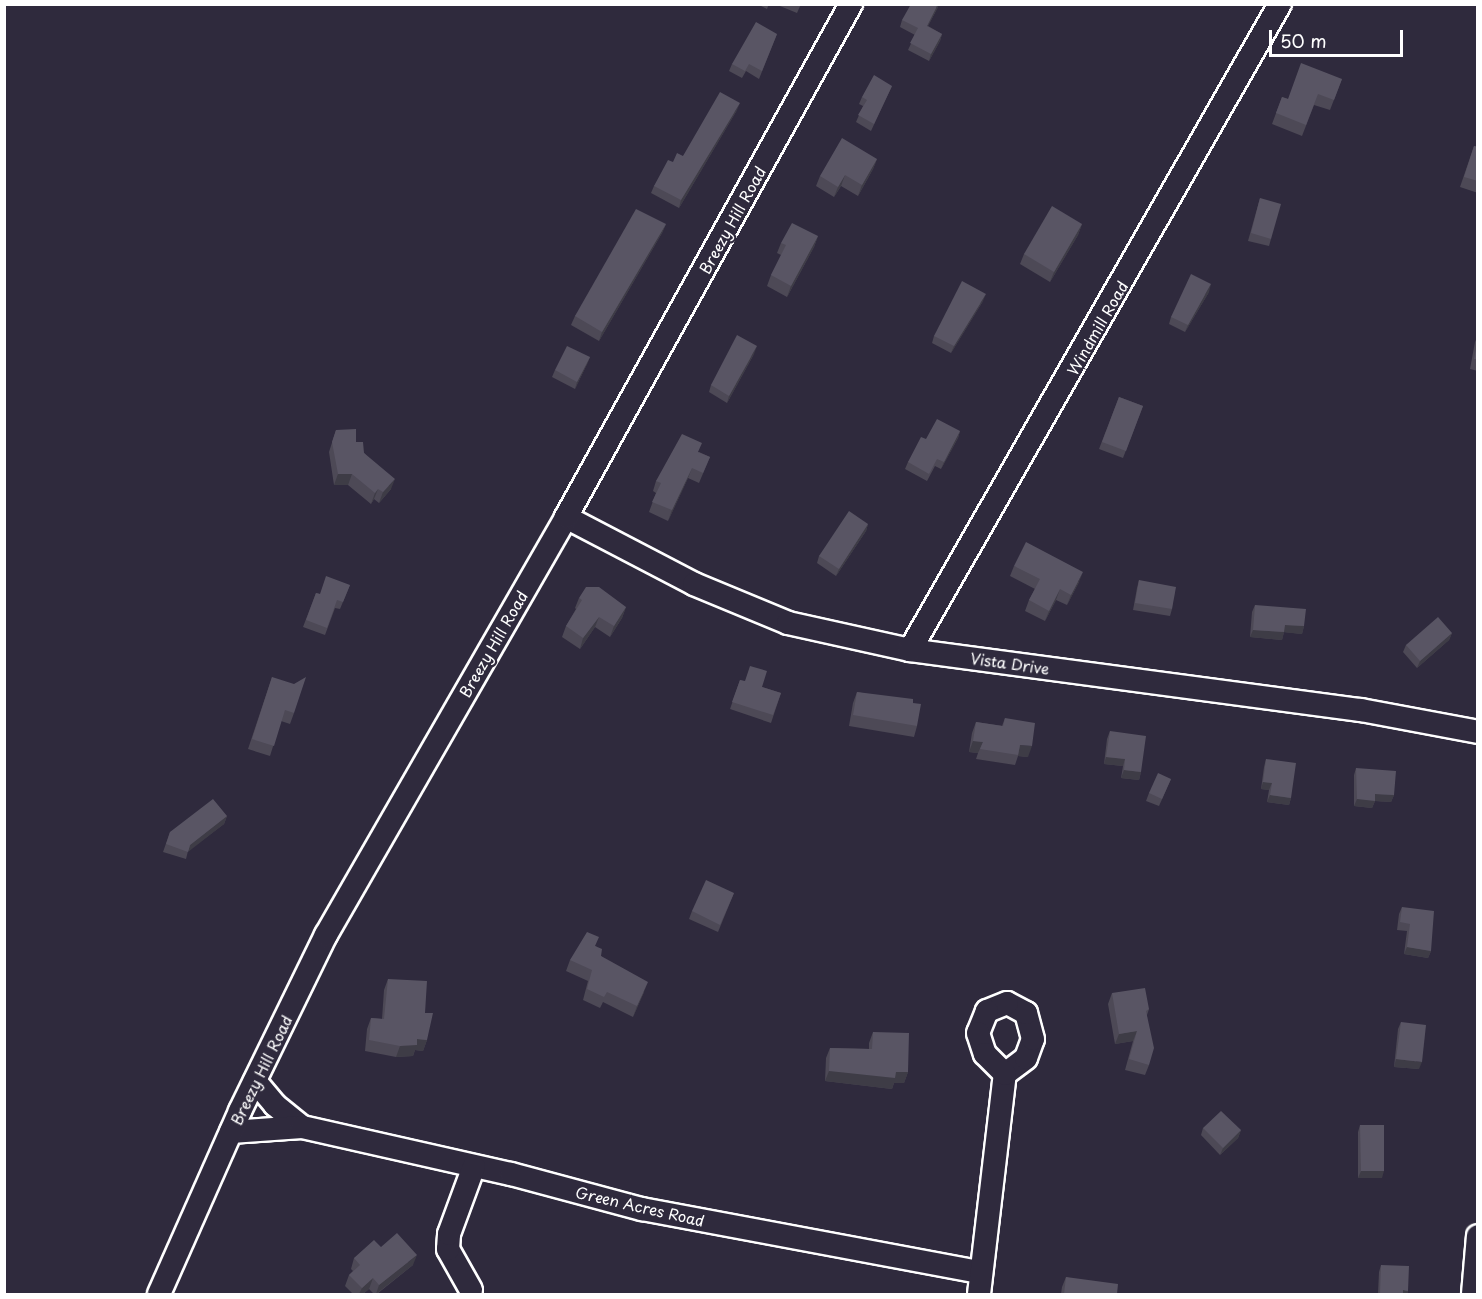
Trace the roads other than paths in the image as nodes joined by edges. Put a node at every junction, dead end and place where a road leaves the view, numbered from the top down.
1 (851, 4) edge
2 (1280, 4) edge
3 (566, 517) junction
4 (910, 650) junction
5 (1478, 732) edge
6 (1005, 1074) dead end
7 (255, 1081) junction
8 (302, 1127) junction
9 (231, 1132) junction
10 (474, 1166) junction
11 (1478, 1236) edge
12 (980, 1272) junction
13 (471, 1290) dead end
14 (159, 1294) edge
15 (979, 1294) edge
16 (1473, 1294) edge

1 - 3 street, Breezy Hill Road
2 - 4 street, Windmill Road
3 - 4 street, Vista Drive
3 - 7 street, Breezy Hill Road
4 - 5 street, Vista Drive
6 - 12 street
7 - 8 street, Green Acres Road
7 - 9 street, Breezy Hill Road
8 - 9 street, Green Acres Road
8 - 10 street, Green Acres Road
9 - 14 street, Breezy Hill Road
10 - 12 street, Green Acres Road
10 - 13 street
11 - 16 street
12 - 15 street

